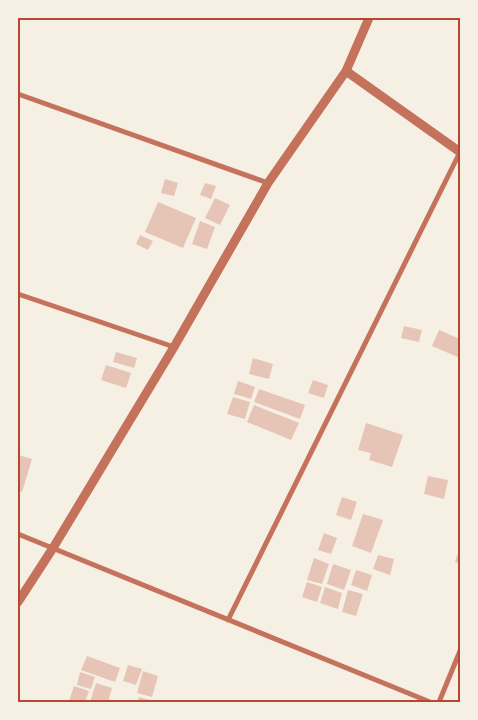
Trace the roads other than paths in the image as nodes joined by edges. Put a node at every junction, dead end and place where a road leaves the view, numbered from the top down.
1 (369, 18) edge
2 (346, 71) junction
3 (18, 94) edge
4 (460, 152) edge
5 (268, 183) junction
6 (18, 294) edge
7 (174, 347) junction
8 (18, 534) edge
9 (53, 548) junction
10 (18, 602) edge
11 (228, 620) junction
12 (460, 651) edge
13 (430, 702) edge
14 (439, 702) edge

1 - 2 street
2 - 4 street
2 - 5 street
3 - 5 street
4 - 11 street
5 - 7 street
6 - 7 street
7 - 9 street
8 - 9 street
9 - 10 street
9 - 11 street
11 - 13 street
12 - 14 street

